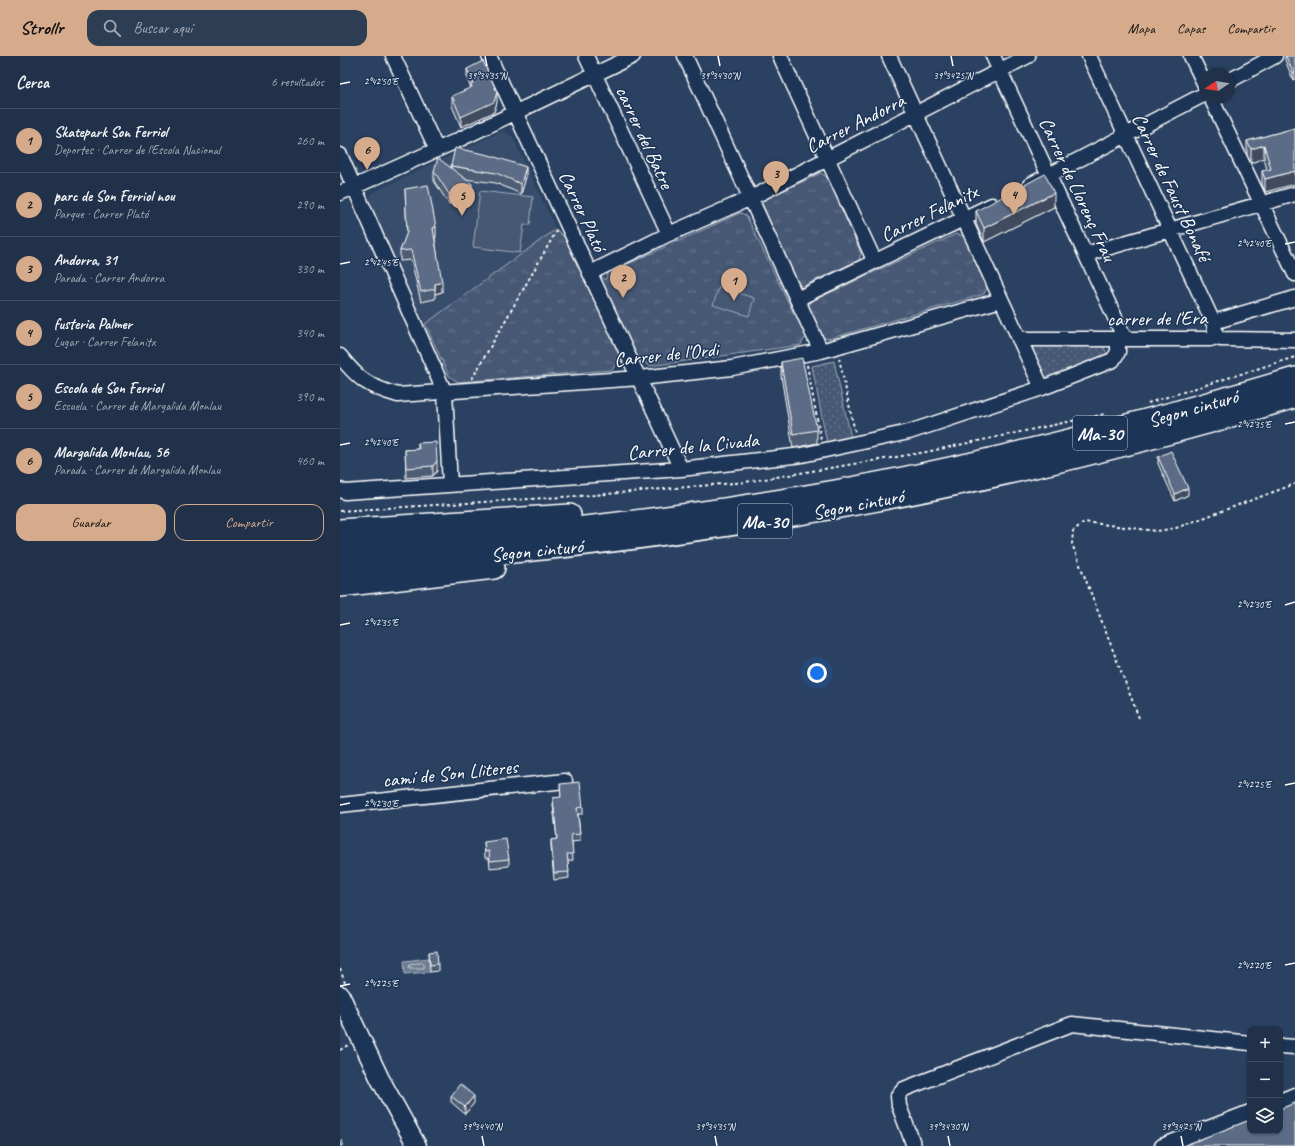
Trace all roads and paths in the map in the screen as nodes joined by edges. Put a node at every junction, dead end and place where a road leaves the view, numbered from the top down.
1 (393, 56) edge
2 (490, 56) edge
3 (586, 56) edge
4 (633, 56) edge
5 (685, 56) edge
6 (780, 56) edge
7 (889, 56) edge
8 (993, 56) edge
9 (1028, 56) edge
10 (1089, 56) edge
11 (1191, 56) edge
12 (1275, 56) edge
13 (1000, 70) junction
14 (1199, 73) edge
15 (594, 74) junction
16 (1235, 78) edge
17 (1199, 97) edge
18 (1214, 104) edge
19 (516, 112) junction
20 (916, 114) junction
21 (1126, 136) junction
22 (437, 150) junction
23 (340, 155) edge
24 (828, 159) junction
25 (1049, 175) junction
26 (355, 187) junction
27 (1021, 190) edge
28 (340, 193) edge
29 (1295, 194) edge
30 (1007, 197) edge
31 (751, 198) junction
32 (1262, 204) junction
33 (564, 216) junction
34 (964, 220) junction
35 (1170, 230) junction
36 (669, 234) junction
37 (1086, 254) junction
38 (875, 262) junction
39 (590, 273) junction
40 (1295, 274) edge
41 (797, 298) junction
42 (1295, 298) edge
43 (1001, 300) junction
44 (1215, 331) junction
45 (1019, 339) junction
46 (1122, 339) junction
47 (1295, 340) edge
48 (837, 347) junction
49 (822, 351) junction
50 (805, 354) junction
51 (340, 356) edge
52 (640, 378) junction
53 (1295, 378) edge
54 (1042, 388) junction
55 (465, 391) junction
56 (445, 393) junction
57 (1295, 397) edge
58 (1295, 406) edge
59 (1182, 430) junction
60 (857, 443) junction
61 (823, 450) junction
62 (681, 469) junction
63 (1295, 484) edge
64 (450, 485) junction
65 (340, 490) edge
66 (746, 506) junction
67 (783, 518) junction
68 (340, 530) edge
69 (340, 548) edge
70 (340, 566) edge
71 (340, 586) edge
72 (1139, 718) dead end
73 (565, 781) dead end
74 (340, 804) edge
75 (340, 995) edge
76 (1247, 1043) edge
77 (1283, 1046) edge
78 (1295, 1047) edge
79 (1295, 1095) edge
80 (1283, 1100) edge
81 (1247, 1113) edge
82 (417, 1146) edge
83 (914, 1146) edge
84 (1162, 1146) edge

1 - 22 street
2 - 19 street, Carrer Plató
3 - 15 street, carrer del Batre
4 - 15 street
5 - 31 street
6 - 24 street
7 - 20 street
8 - 13 street, Carrer de Llorenç Frau
9 - 13 street, Carrer Andorra
10 - 21 street, Carrer de Faust Bonafé
11 - 14 street
12 - 16 street
13 - 20 street, Carrer Andorra
13 - 25 street, Carrer de Llorenç Frau
15 - 19 street
15 - 36 street, carrer del Batre
17 - 21 street
18 - 32 street
19 - 22 street
19 - 33 street, Carrer Plató
20 - 24 street, Carrer Andorra
20 - 34 street
21 - 25 street
21 - 35 street, Carrer de Faust Bonafé
22 - 26 street
23 - 26 street
24 - 31 street, Carrer Andorra
24 - 38 street
25 - 27 street
25 - 37 street, Carrer de Llorenç Frau
26 - 28 street
26 - 56 street
29 - 32 street
30 - 34 street, Carrer Felanitx
31 - 36 street, Carrer Andorra
31 - 41 street
32 - 35 street
32 - 40 street
33 - 39 street, Carrer Plató
33 - 55 path
34 - 38 street, Carrer Felanitx
34 - 43 street
35 - 37 street
35 - 44 street, Carrer de Faust Bonafé
36 - 39 street, Carrer Andorra
37 - 46 street, Carrer de Llorenç Frau
38 - 41 street, Carrer Felanitx
39 - 52 street, Carrer Plató
41 - 49 street
42 - 44 street
43 - 45 street
43 - 48 street, Carrer de l'Ordi
44 - 46 street, carrer de l'Era
44 - 47 street, carrer de l'Era
45 - 46 street, carrer de l'Era
45 - 54 street
46 - 54 street, Carrer de la Civada
48 - 49 street, Carrer de l'Ordi
48 - 60 path
49 - 50 street, Carrer de l'Ordi
50 - 52 street, Carrer de l'Ordi
50 - 61 path
51 - 56 street, Carrer de l'Ordi
52 - 55 street, Carrer de l'Ordi
52 - 62 street, Carrer Plató
53 - 66 highway, Segon cinturó / Ma-30
54 - 60 street, Carrer de la Civada
55 - 56 street, Carrer de l'Ordi
56 - 64 street
57 - 59 highway, Segon cinturó / Ma-30
58 - 59 highway
59 - 67 highway, Segon cinturó / Ma-30
60 - 61 street, Carrer de la Civada
61 - 62 street, Carrer de la Civada
62 - 64 street, Carrer de la Civada
63 - 72 path
64 - 65 street, Carrer de la Civada
66 - 68 highway
66 - 69 highway, Ma-30
67 - 70 highway, Segon cinturó / Ma-30
67 - 71 highway
73 - 74 street, camí de Son Lliteres
75 - 82 main road
76 - 83 street
77 - 78 street
79 - 80 street
81 - 84 street

